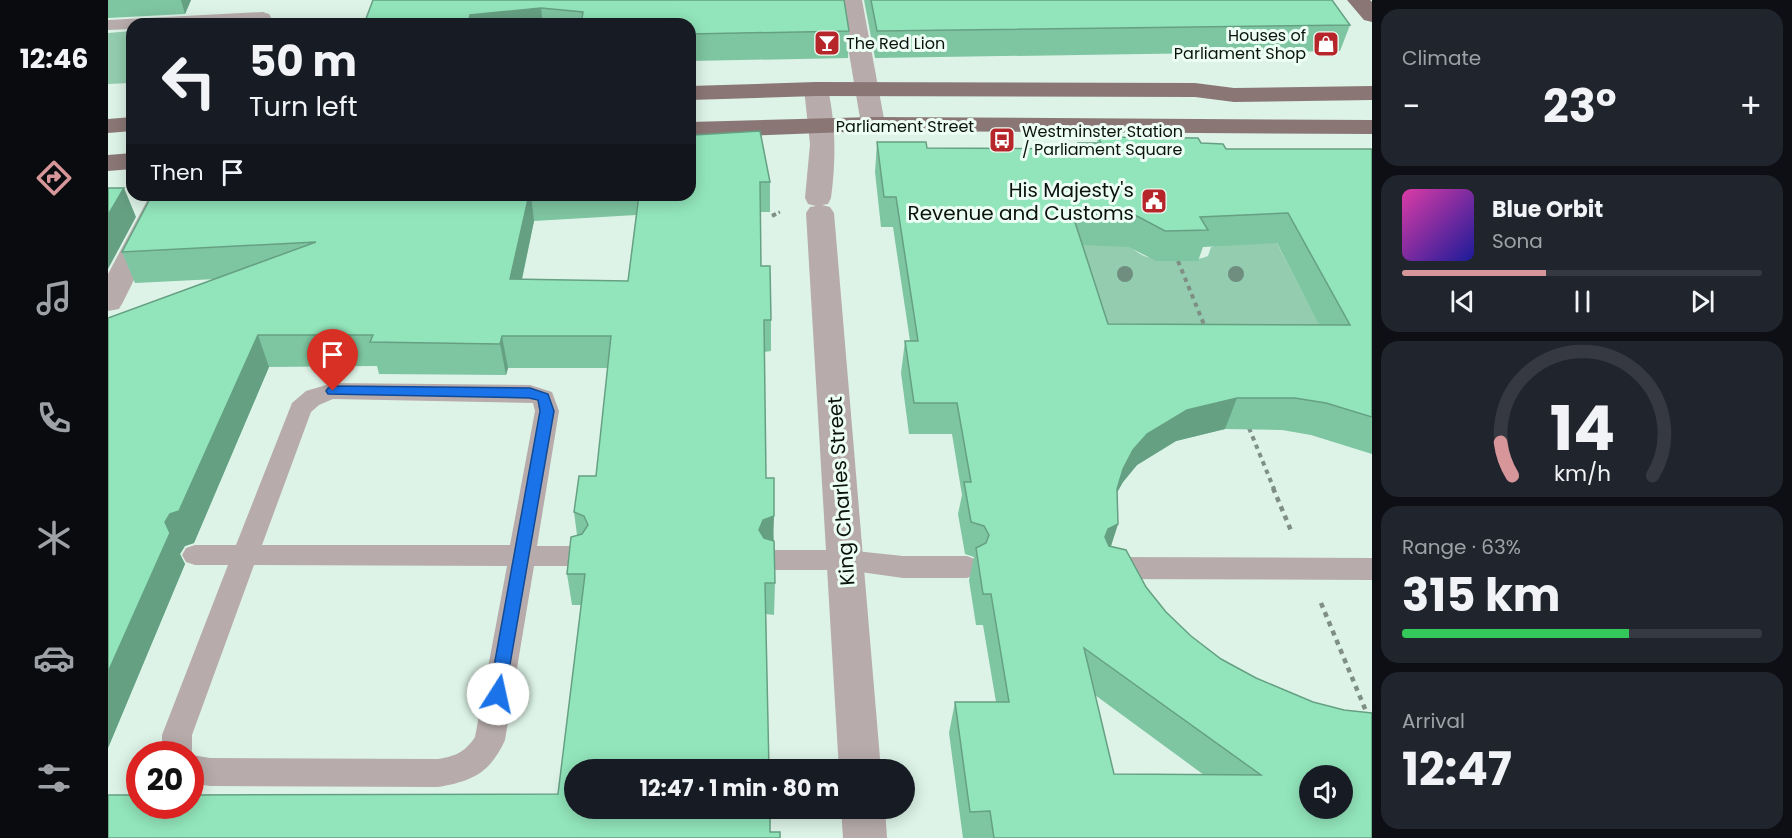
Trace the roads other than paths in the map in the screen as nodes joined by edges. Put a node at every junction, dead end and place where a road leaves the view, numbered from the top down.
1 (272, 0) edge
2 (851, 0) edge
3 (1358, 0) edge
4 (1372, 15) edge
5 (263, 18) edge
6 (108, 24) edge
7 (126, 24) edge
8 (1372, 74) edge
9 (816, 89) junction
10 (868, 90) junction
11 (1195, 90) junction
12 (696, 93) edge
13 (1372, 93) edge
14 (126, 124) edge
15 (873, 124) junction
16 (108, 126) edge
17 (824, 126) junction
18 (1372, 128) edge
19 (696, 130) edge
20 (126, 161) edge
21 (108, 162) edge
22 (161, 201) edge
23 (108, 302) edge
24 (195, 555) dead end
25 (244, 555) junction
26 (521, 556) junction
27 (577, 556) edge
28 (774, 560) edge
29 (846, 560) junction
30 (967, 567) dead end
31 (1110, 568) edge
32 (1372, 569) edge
33 (177, 741) edge
34 (859, 759) edge
35 (204, 771) edge
36 (864, 819) edge
37 (865, 838) edge

1 - 5 lane
2 - 10 street
3 - 4 main road
6 - 7 lane
8 - 11 main road, Parliament Street
9 - 10 main road, Parliament Street
9 - 12 main road, Parliament Street
9 - 17 street, King Charles Street
10 - 11 main road, Parliament Street
10 - 15 street
11 - 13 main road, Parliament Street
14 - 16 main road
15 - 17 main road, Parliament Street
15 - 18 main road, Parliament Street
17 - 19 main road, Parliament Street
17 - 29 street, King Charles Street
20 - 21 main road
22 - 23 street
24 - 25 lane
25 - 26 lane
25 - 26 lane
25 - 33 lane
26 - 27 lane
26 - 35 lane
28 - 29 lane
29 - 30 lane
29 - 34 street, King Charles Street
31 - 32 lane
36 - 37 street

